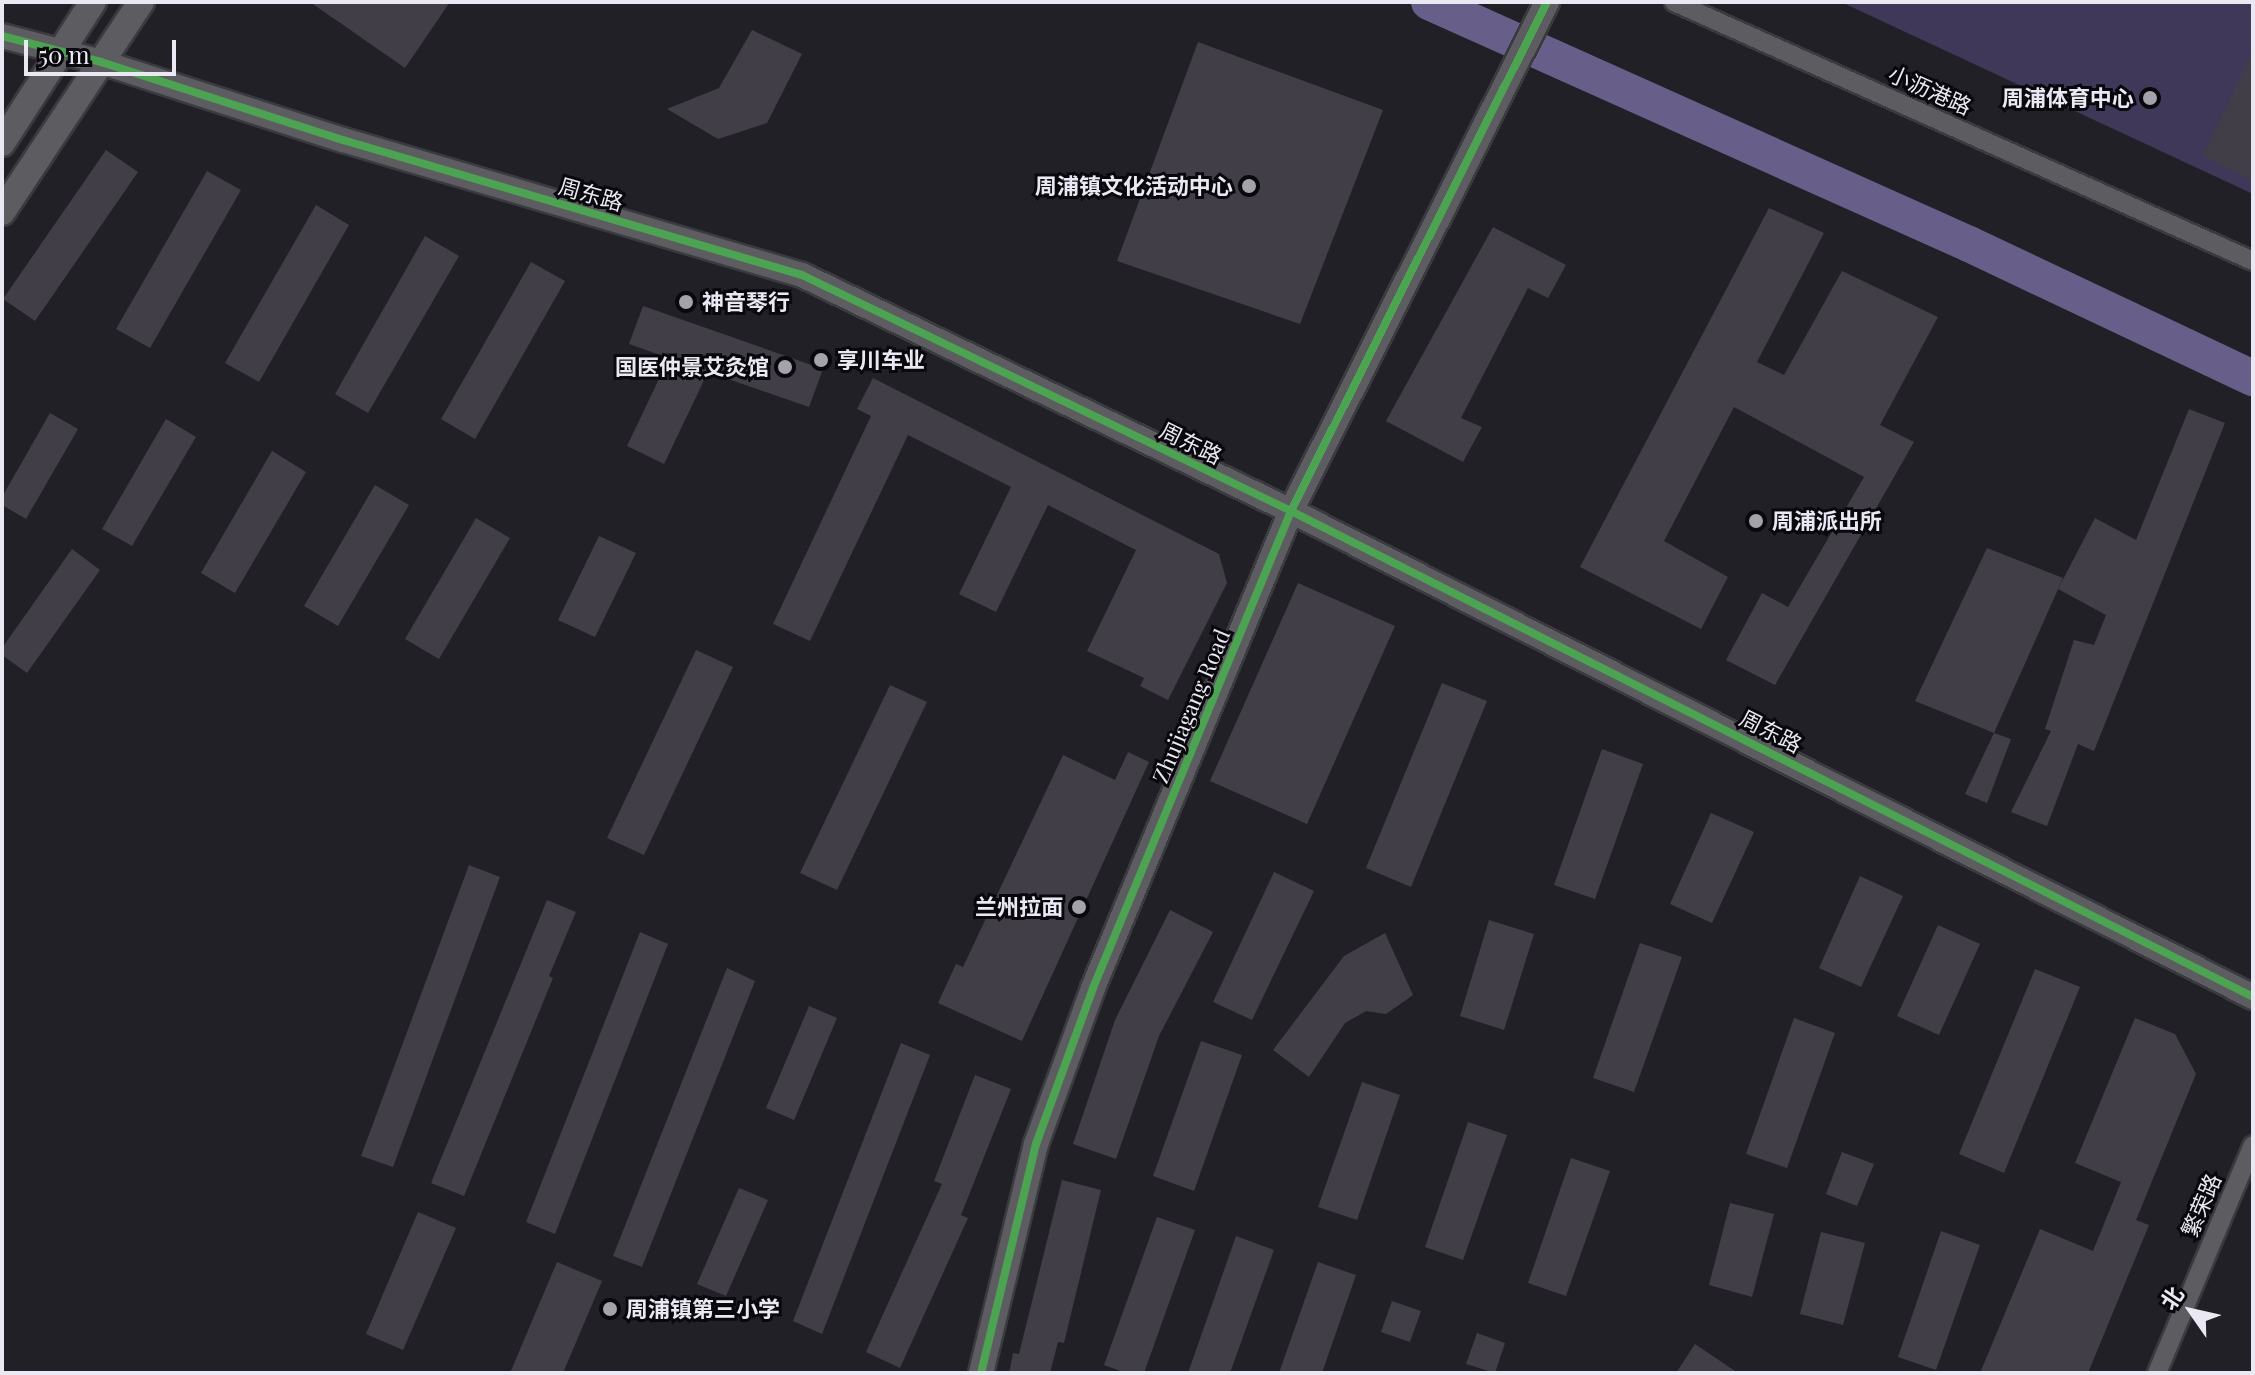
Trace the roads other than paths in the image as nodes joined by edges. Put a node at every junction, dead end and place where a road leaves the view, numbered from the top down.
1 (93, 2) edge
2 (141, 2) edge
3 (1547, 2) edge
4 (1674, 2) edge
5 (2, 36) edge
6 (60, 52) junction
7 (101, 62) junction
8 (2, 143) edge
9 (2, 212) edge
10 (2253, 261) edge
11 (1291, 511) junction
12 (2253, 997) edge
13 (2253, 1145) edge
14 (981, 1373) edge
15 (2157, 1373) edge

1 - 6 main road
2 - 7 main road
3 - 11 street, Zhujiagang Road
4 - 10 street, 小沥港路
5 - 6 street, 周东路
6 - 7 street, 周东路
6 - 8 main road
7 - 9 main road
7 - 11 street, 周东路
11 - 12 street, 周东路
11 - 14 street, Zhujiagang Road
13 - 15 street, 繁荣路

